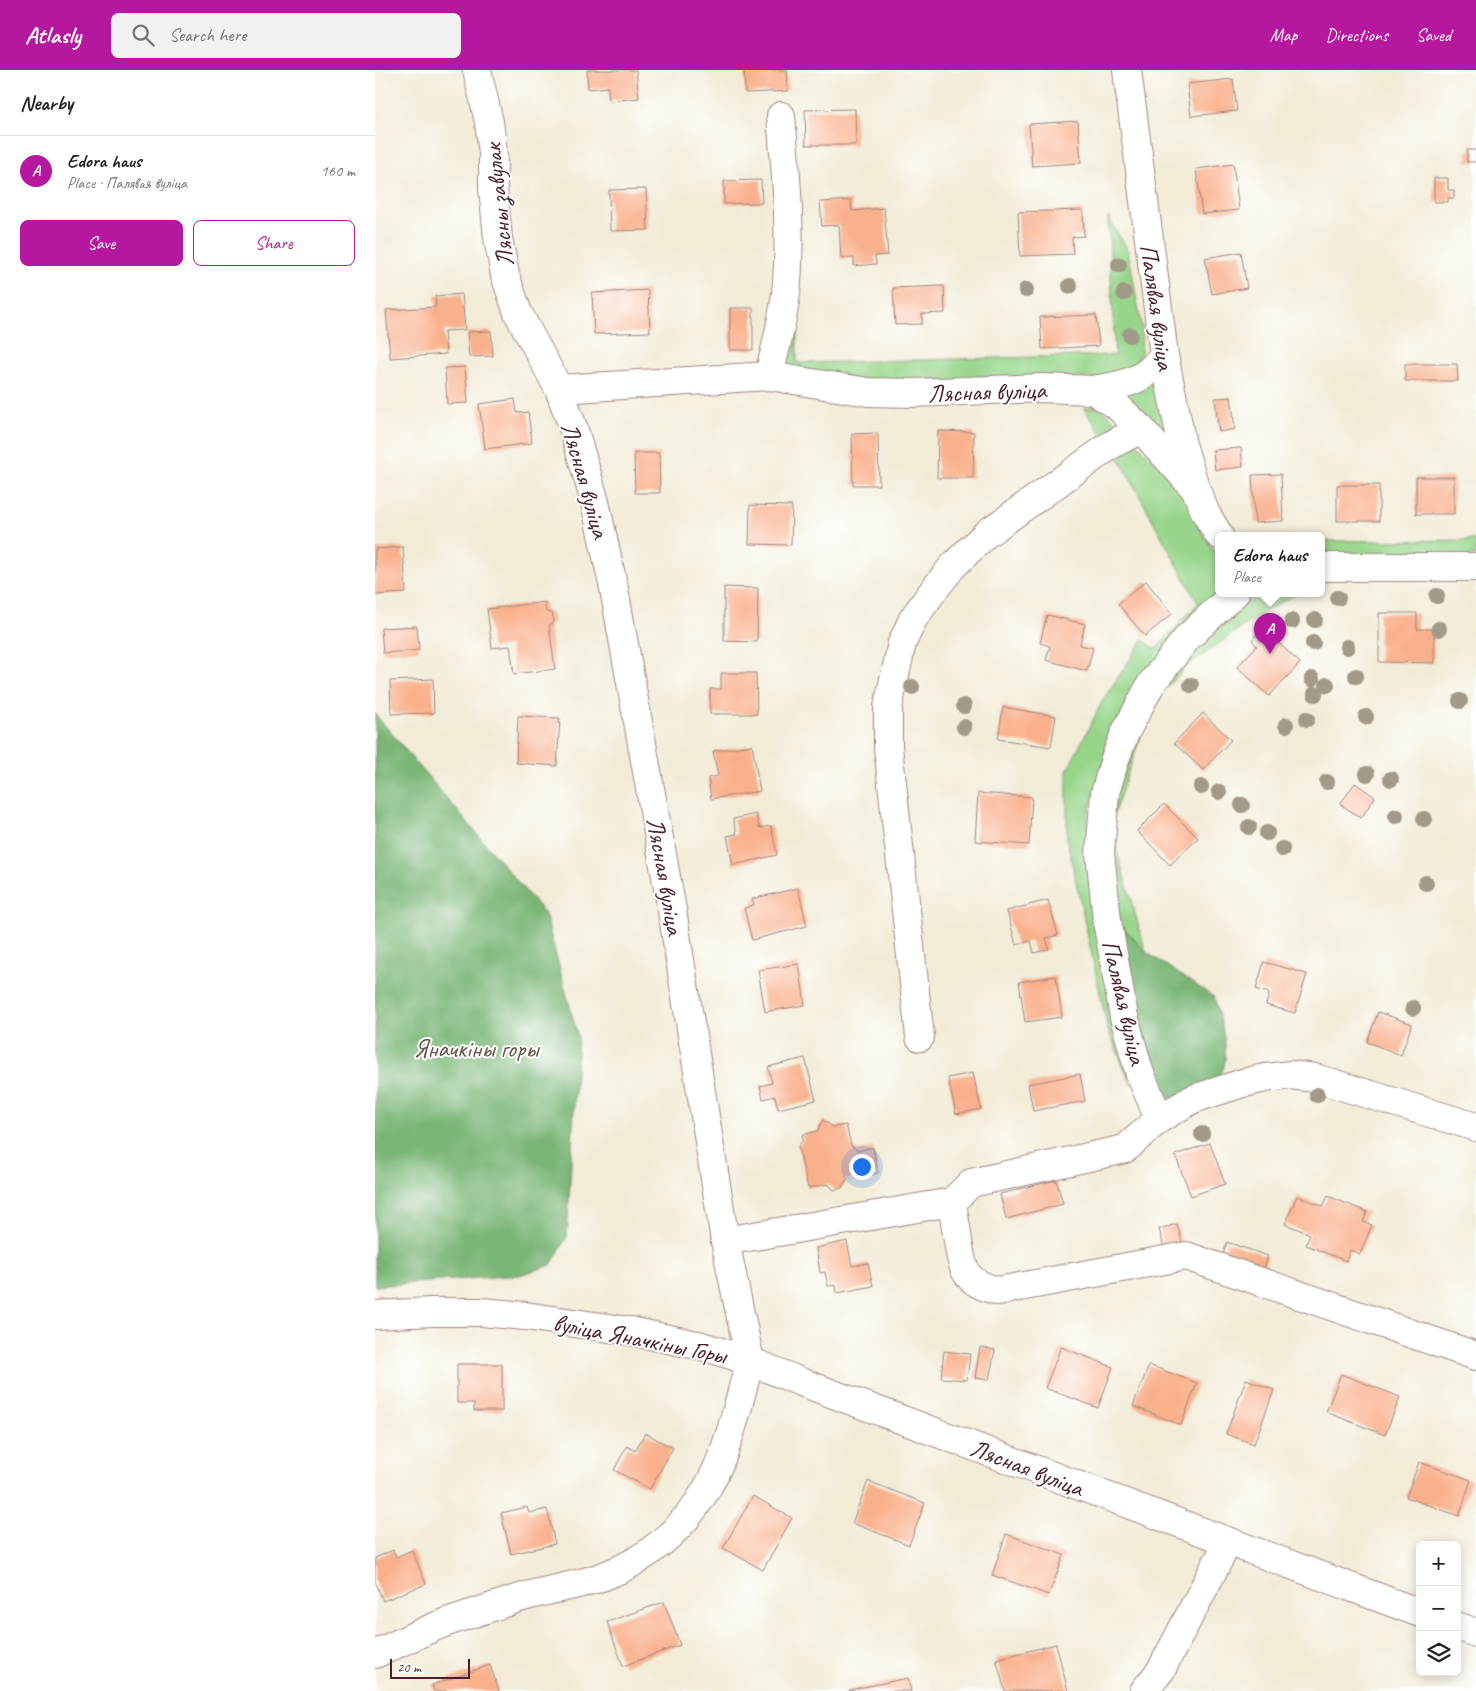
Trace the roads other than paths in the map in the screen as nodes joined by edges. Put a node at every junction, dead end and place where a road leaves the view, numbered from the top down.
1 (477, 70) edge
2 (1127, 70) edge
3 (781, 116) dead end
4 (1164, 355) junction
5 (769, 376) junction
6 (559, 388) junction
7 (1092, 390) junction
8 (1141, 430) junction
9 (1196, 490) junction
10 (1217, 532) edge
11 (1476, 567) edge
12 (1325, 568) edge
13 (1231, 597) edge
14 (919, 1037) dead end
15 (1159, 1118) junction
16 (1476, 1127) edge
17 (952, 1202) junction
18 (725, 1241) junction
19 (375, 1315) edge
20 (1476, 1356) edge
21 (750, 1361) junction
22 (1228, 1542) junction
23 (1416, 1612) edge
24 (1461, 1627) edge
25 (1476, 1633) edge
26 (375, 1654) edge
27 (1144, 1691) edge

1 - 6 street, Лясны завулак
2 - 4 street, Палявая вуліца
3 - 5 street
4 - 7 street
4 - 9 street, Палявая вуліца
5 - 6 street, Лясная вуліца
5 - 7 street, Лясная вуліца
6 - 18 street, Лясная вуліца
7 - 8 street, Лясная вуліца
8 - 9 street, Лясная вуліца
8 - 14 street
9 - 10 street, Палявая вуліца
11 - 12 street
13 - 15 street, Палявая вуліца
15 - 16 street
15 - 17 street
17 - 18 street
17 - 20 street
18 - 21 street, Лясная вуліца
19 - 21 street, вуліца Яначкіны Горы
21 - 22 street, Лясная вуліца
21 - 26 street, вуліца Яначкіны Горы
22 - 23 street, Лясная вуліца
22 - 27 street
24 - 25 street

